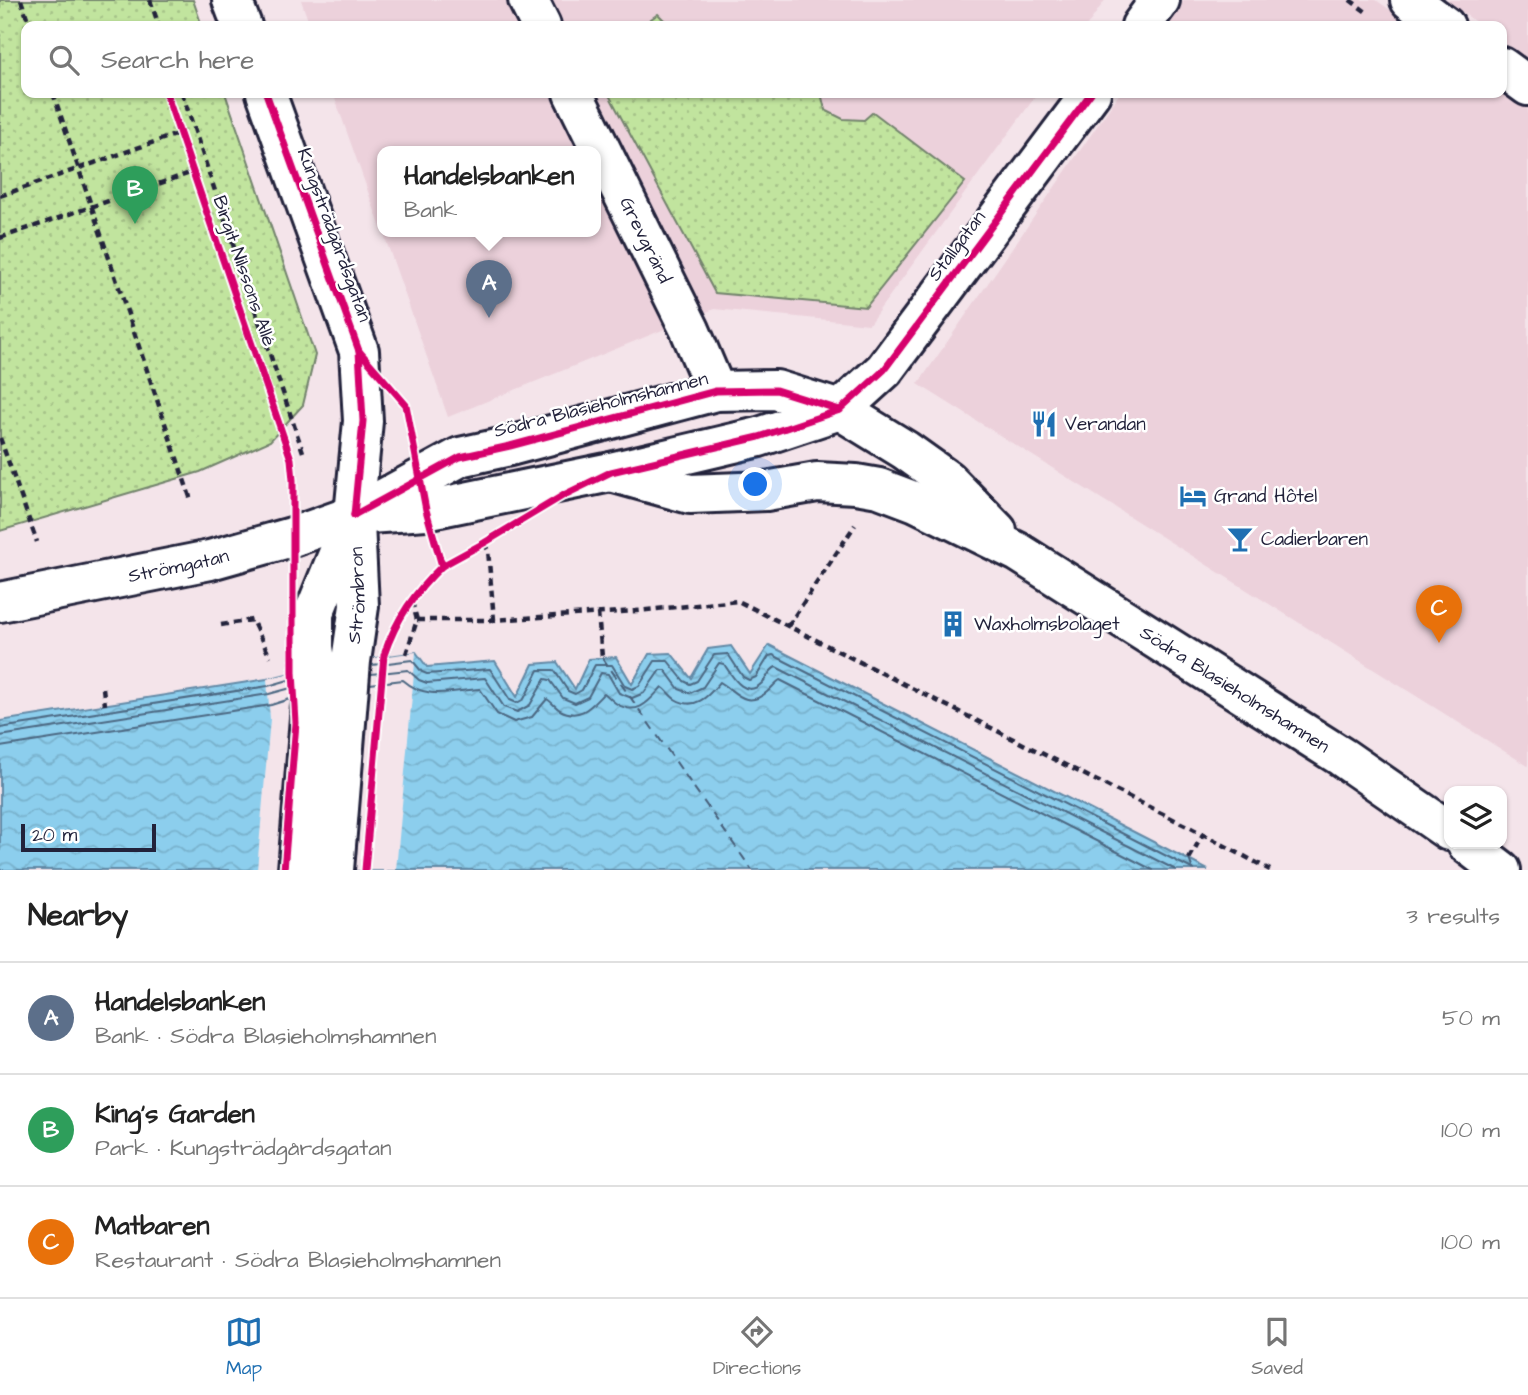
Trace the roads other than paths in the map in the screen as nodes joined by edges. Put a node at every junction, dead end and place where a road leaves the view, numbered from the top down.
1 (232, 0) edge
2 (528, 0) edge
3 (1160, 0) edge
4 (1410, 0) edge
5 (240, 21) edge
6 (538, 21) edge
7 (1145, 21) edge
8 (1439, 21) edge
9 (1507, 71) edge
10 (1528, 86) edge
11 (268, 98) edge
12 (575, 98) edge
13 (1087, 98) edge
14 (599, 146) edge
15 (601, 150) edge
16 (716, 391) junction
17 (840, 410) junction
18 (611, 472) junction
19 (354, 515) junction
20 (1018, 552) junction
21 (0, 602) edge
22 (1444, 828) edge
23 (1474, 849) edge
24 (298, 870) edge
25 (334, 870) edge
26 (1501, 870) edge

1 - 5 street
2 - 6 street
3 - 7 street
4 - 8 street
9 - 10 street
11 - 19 street, Kungsträdgårdsgatan
12 - 14 street, Grevgränd
13 - 17 street, Stallgatan
15 - 16 street, Grevgränd
16 - 17 street, Södra Blasieholmshamnen
16 - 19 street, Södra Blasieholmshamnen
17 - 18 street, Södra Blasieholmshamnen
17 - 20 street, Södra Blasieholmshamnen
18 - 19 street, Södra Blasieholmshamnen
18 - 20 street, Södra Blasieholmshamnen
19 - 21 street, Strömgatan
19 - 24 street, Strömbron
19 - 25 street, Strömbron
20 - 22 street, Södra Blasieholmshamnen
23 - 26 street

